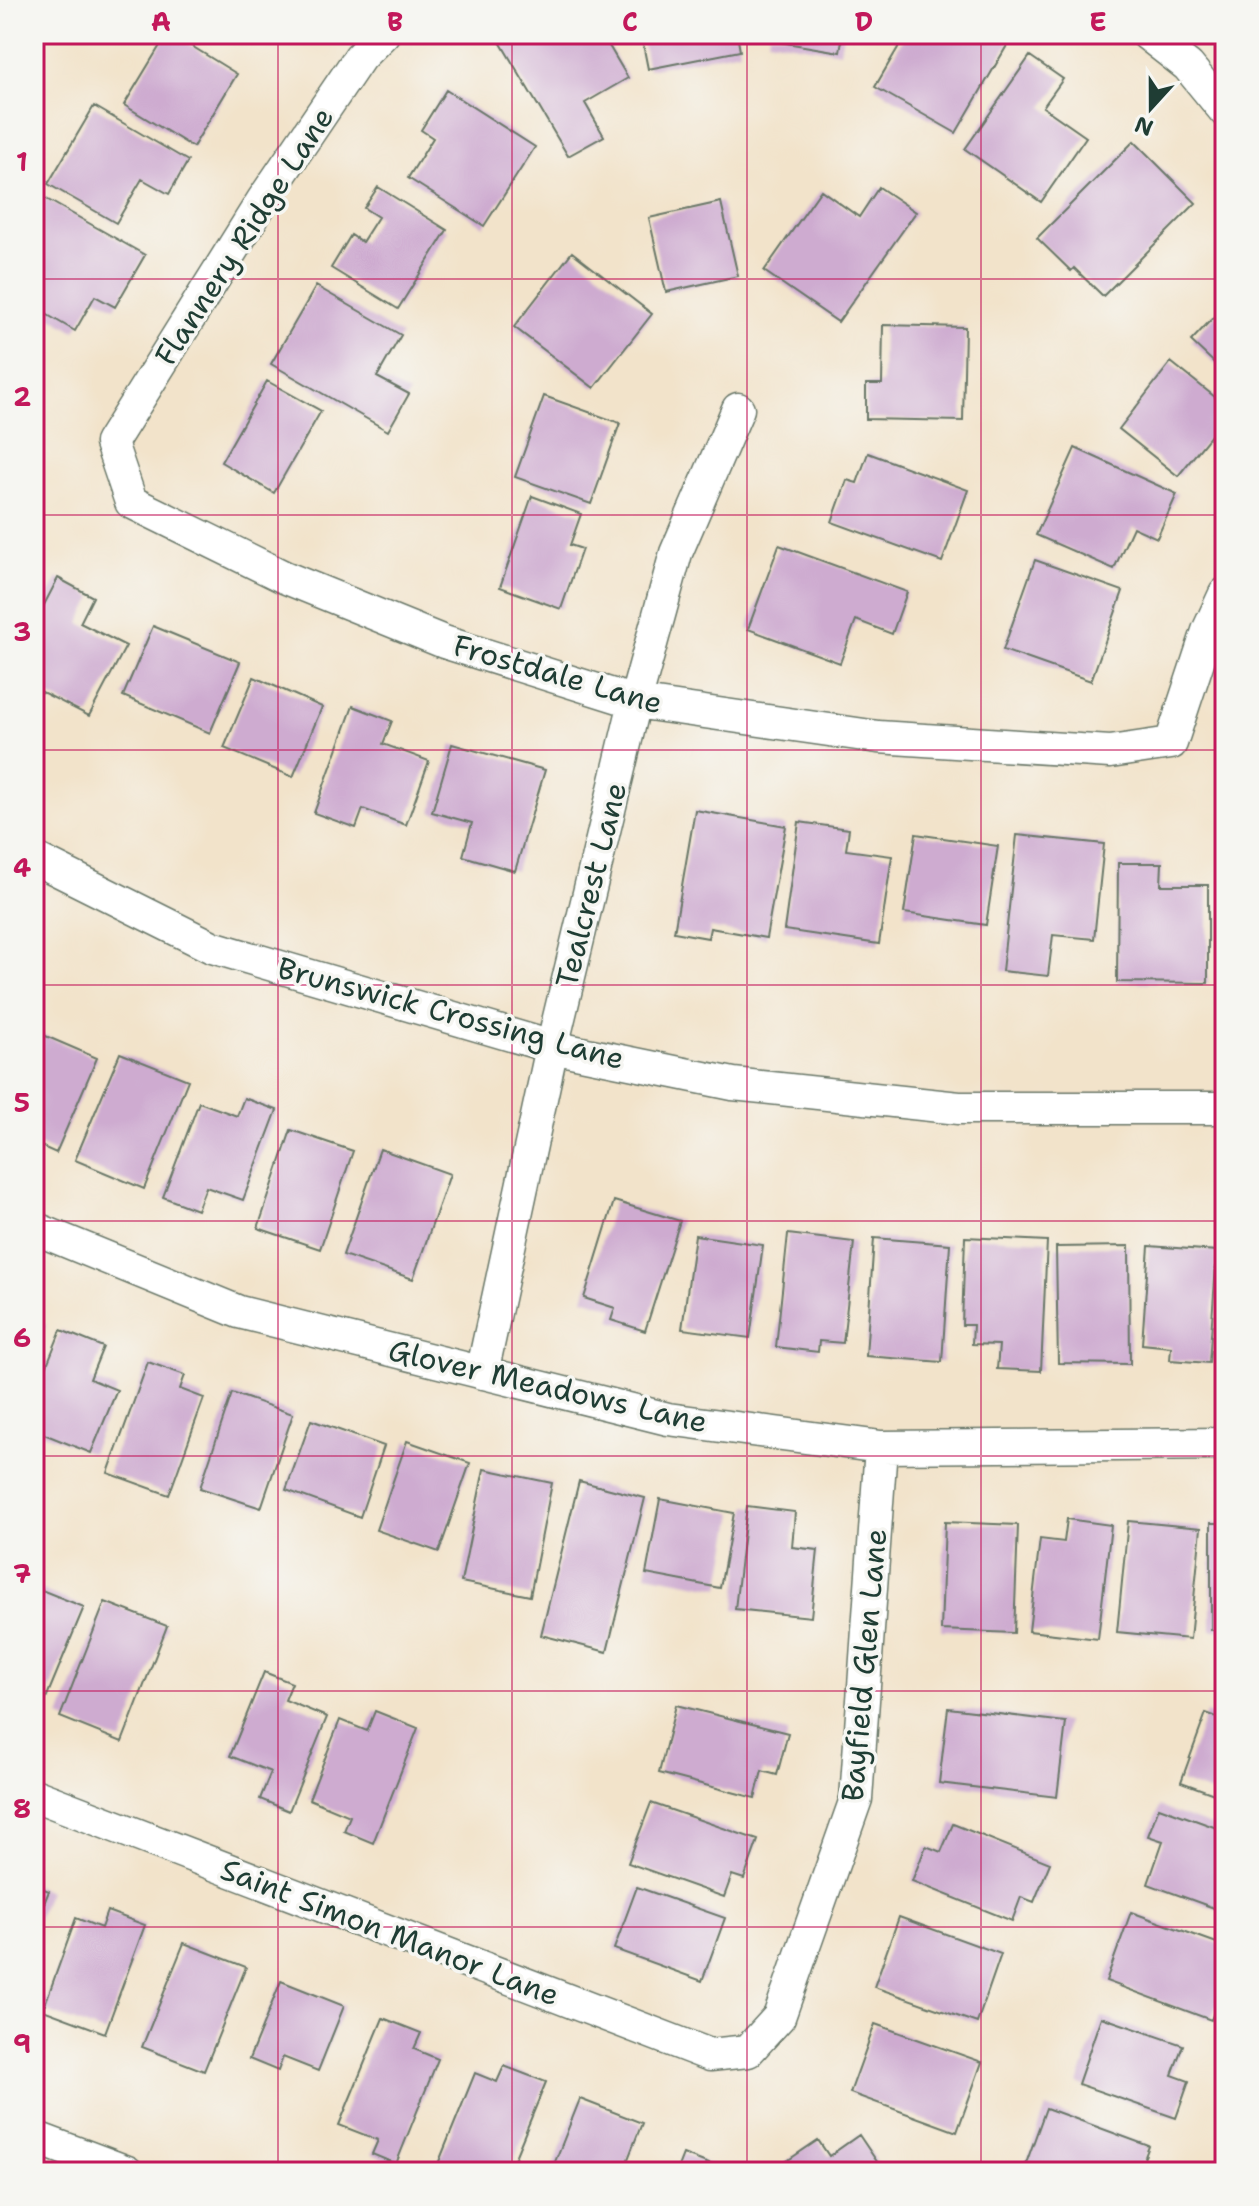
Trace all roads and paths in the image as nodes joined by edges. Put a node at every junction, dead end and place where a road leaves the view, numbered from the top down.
1 (383, 34) edge
2 (1147, 34) edge
3 (1225, 111) edge
4 (738, 409) dead end
5 (111, 443) joint
6 (1225, 594) edge
7 (635, 702) junction
8 (34, 858) edge
9 (552, 1047) junction
10 (1225, 1108) edge
11 (34, 1228) edge
12 (482, 1373) junction
13 (1225, 1444) edge
14 (881, 1447) junction
15 (34, 1795) edge
16 (748, 2051) joint
17 (34, 2137) edge
18 (127, 2172) edge

1 - 5 street, Flannery Ridge Lane
2 - 3 street
4 - 7 street, Tealcrest Lane
5 - 7 street, Frostdale Lane
6 - 7 street, Frostdale Lane
7 - 9 street, Tealcrest Lane
8 - 9 street, Brunswick Crossing Lane
9 - 10 street, Brunswick Crossing Lane
9 - 12 street, Tealcrest Lane
11 - 12 street, Glover Meadows Lane
12 - 14 street, Glover Meadows Lane
13 - 14 street, Glover Meadows Lane
14 - 16 street, Bayfield Glen Lane
15 - 16 street, Saint Simon Manor Lane
17 - 18 street

